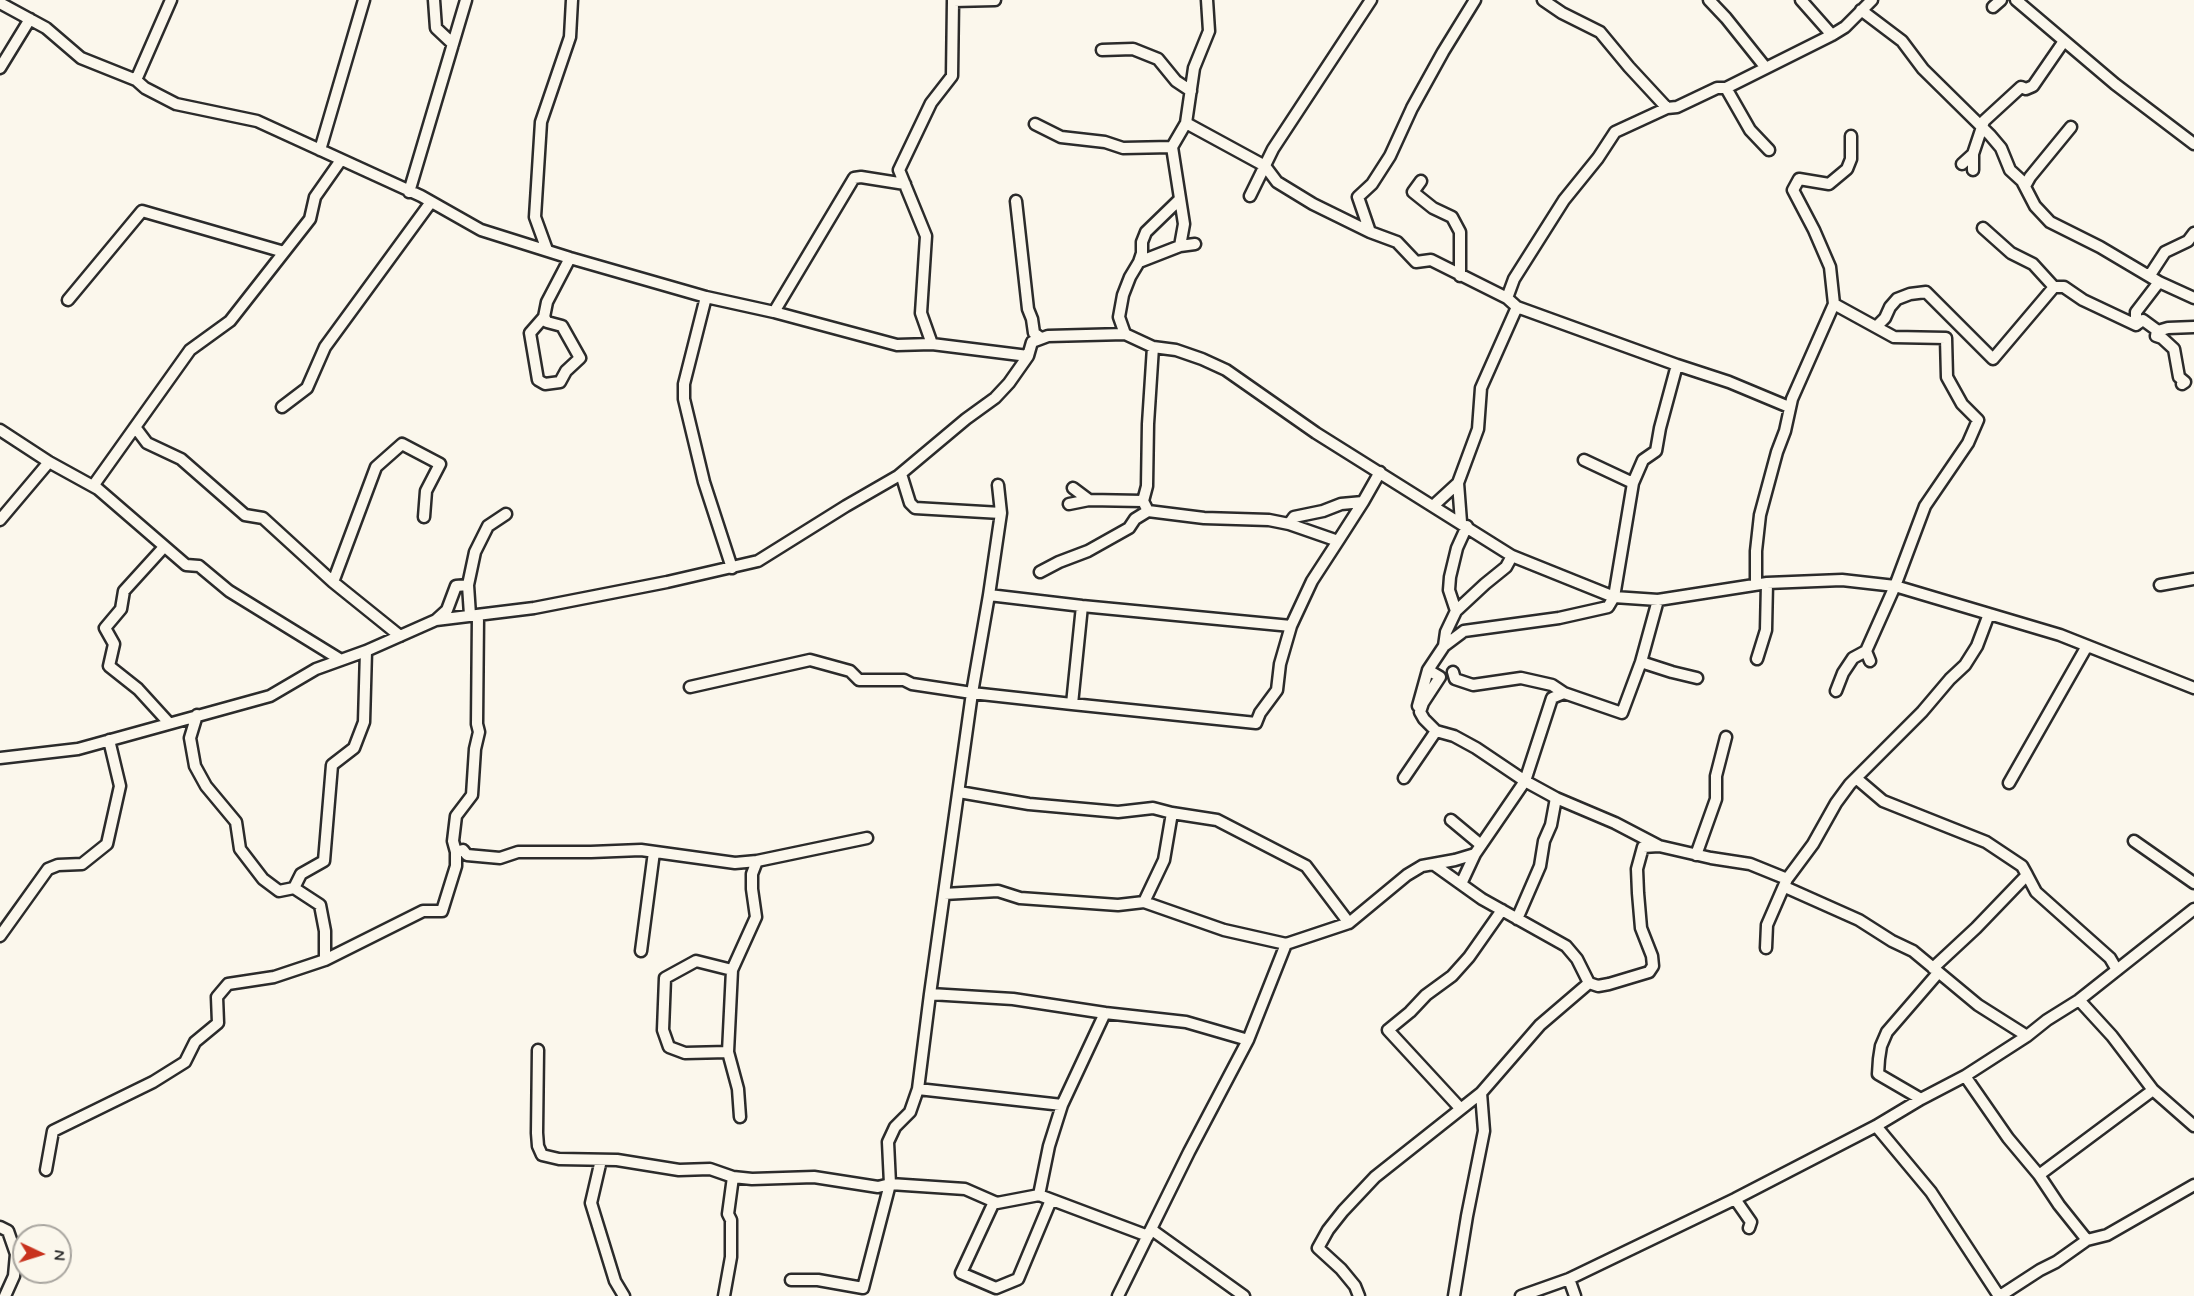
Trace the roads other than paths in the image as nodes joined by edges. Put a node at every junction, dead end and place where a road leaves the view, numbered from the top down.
1 (171, 0) edge
2 (364, 0) edge
3 (434, 0) edge
4 (466, 0) edge
5 (572, 0) edge
6 (953, 0) edge
7 (994, 0) edge
8 (1207, 0) edge
9 (1371, 0) edge
10 (1475, 0) edge
11 (1543, 0) edge
12 (1709, 0) edge
13 (1801, 0) edge
14 (1872, 0) edge
15 (2016, 0) edge
16 (0, 3) edge
17 (1861, 10) junction
18 (30, 19) junction
19 (1832, 35) junction
20 (2064, 41) junction
21 (453, 44) junction
22 (1102, 50) dead end
23 (0, 68) edge
24 (1766, 68) junction
25 (136, 80) junction
26 (1726, 88) junction
27 (1191, 91) junction
28 (1667, 108) junction
29 (1186, 123) junction
30 (1035, 124) dead end
31 (1981, 127) junction
32 (2071, 127) dead end
33 (1851, 136) dead end
34 (2194, 144) edge
35 (1172, 147) junction
36 (320, 150) junction
37 (1769, 150) dead end
38 (1973, 154) junction
39 (341, 160) junction
40 (1962, 164) dead end
41 (1265, 166) junction
42 (1973, 170) dead end
43 (1421, 181) dead end
44 (905, 184) junction
45 (2025, 186) junction
46 (409, 192) junction
47 (1250, 196) dead end
48 (1180, 199) junction
49 (1016, 201) dead end
50 (431, 202) junction
51 (1983, 228) dead end
52 (1370, 232) junction
53 (2194, 233) edge
54 (1195, 244) dead end
55 (1180, 246) junction
56 (547, 250) junction
57 (284, 252) junction
58 (570, 258) junction
59 (1139, 262) junction
60 (1460, 276) junction
61 (2155, 278) junction
62 (2054, 287) junction
63 (706, 297) junction
64 (1507, 298) junction
65 (2194, 298) edge
66 (68, 300) dead end
67 (1834, 304) junction
68 (1517, 307) junction
69 (774, 312) junction
70 (544, 317) junction
71 (2136, 325) junction
72 (1876, 327) junction
73 (2194, 327) edge
74 (2157, 330) junction
75 (1125, 334) junction
76 (1041, 338) junction
77 (932, 344) junction
78 (1154, 347) junction
79 (1028, 356) junction
80 (1677, 365) junction
81 (2182, 384) dead end
82 (282, 407) dead end
83 (1789, 407) junction
84 (135, 427) junction
85 (0, 430) edge
86 (1584, 460) dead end
87 (49, 462) junction
88 (1380, 472) junction
89 (901, 474) junction
90 (1458, 483) junction
91 (1633, 483) junction
92 (93, 486) junction
93 (998, 486) dead end
94 (1073, 488) dead end
95 (1089, 500) junction
96 (1363, 502) junction
97 (1069, 504) dead end
98 (1146, 506) junction
99 (1433, 506) junction
100 (1000, 513) junction
101 (506, 514) dead end
102 (424, 517) dead end
103 (0, 520) edge
104 (1289, 524) junction
105 (1464, 524) junction
106 (1338, 541) junction
107 (164, 546) junction
108 (1512, 556) junction
109 (732, 568) junction
110 (1040, 572) dead end
111 (2194, 579) edge
112 (333, 582) junction
113 (1762, 583) junction
114 (468, 585) junction
115 (2160, 585) dead end
116 (1895, 586) junction
117 (988, 594) junction
118 (1614, 597) junction
119 (1658, 600) junction
120 (1082, 606) junction
121 (1456, 612) junction
122 (1989, 614) junction
123 (474, 616) junction
124 (436, 620) junction
125 (1292, 626) junction
126 (400, 636) junction
127 (1444, 646) junction
128 (2087, 646) junction
129 (366, 651) junction
130 (1757, 659) dead end
131 (341, 660) junction
132 (1641, 662) junction
133 (1453, 672) dead end
134 (1697, 678) dead end
135 (690, 687) dead end
136 (2194, 688) edge
137 (1836, 691) dead end
138 (972, 693) junction
139 (1564, 693) junction
140 (1072, 704) junction
141 (197, 716) junction
142 (169, 723) junction
143 (1436, 731) junction
144 (1726, 737) dead end
145 (109, 740) junction
146 (0, 758) edge
147 (1404, 778) dead end
148 (1856, 778) junction
149 (1525, 781) junction
150 (2009, 783) dead end
151 (959, 792) junction
152 (1556, 798) junction
153 (1172, 813) junction
154 (1450, 820) dead end
155 (867, 838) dead end
156 (2134, 841) dead end
157 (1659, 846) junction
158 (1478, 849) junction
159 (456, 852) junction
160 (654, 852) junction
161 (1695, 855) junction
162 (757, 861) junction
163 (1433, 864) junction
164 (2027, 875) junction
165 (1786, 883) junction
166 (2194, 883) edge
167 (1461, 884) junction
168 (294, 888) junction
169 (944, 894) junction
170 (1143, 902) junction
171 (2194, 909) edge
172 (1502, 910) junction
173 (1517, 919) junction
174 (1349, 923) junction
175 (0, 936) edge
176 (1287, 944) junction
177 (1766, 948) dead end
178 (641, 951) dead end
179 (325, 960) junction
180 (732, 970) junction
181 (2117, 970) junction
182 (1936, 971) junction
183 (1590, 982) junction
184 (930, 994) junction
185 (2079, 1000) junction
186 (1105, 1013) junction
187 (2027, 1036) junction
188 (1248, 1040) junction
189 (538, 1050) dead end
190 (728, 1052) junction
191 (1965, 1076) junction
192 (918, 1089) junction
193 (2153, 1090) junction
194 (1481, 1093) junction
195 (1921, 1099) junction
196 (1062, 1105) junction
197 (1460, 1108) junction
198 (740, 1117) dead end
199 (1876, 1126) junction
200 (2194, 1126) edge
201 (601, 1160) junction
202 (46, 1170) dead end
203 (2039, 1175) junction
204 (733, 1177) junction
205 (890, 1184) junction
206 (2194, 1185) edge
207 (1039, 1195) junction
208 (1735, 1199) junction
209 (1051, 1200) junction
210 (994, 1202) junction
211 (0, 1227) edge
212 (1749, 1228) dead end
213 (1150, 1233) junction
214 (2087, 1240) junction
215 (1569, 1279) junction
216 (791, 1280) dead end
217 (5, 1296) edge
218 (624, 1296) edge
219 (724, 1296) edge
220 (1118, 1296) edge
221 (1244, 1296) edge
222 (1359, 1296) edge
223 (1454, 1296) edge
224 (1521, 1296) edge
225 (1575, 1296) edge
226 (1999, 1296) edge

1 - 25 street
2 - 36 street
3 - 21 street
4 - 21 street
5 - 56 street
6 - 7 street
6 - 44 street
8 - 27 street
9 - 41 street
10 - 52 street
11 - 28 street
12 - 24 street
13 - 19 street
14 - 17 street
15 - 20 street
16 - 18 street
17 - 19 street
17 - 31 street
18 - 23 street
18 - 25 street
19 - 24 street
20 - 31 street
20 - 34 street
21 - 46 street
22 - 27 street
24 - 26 street
25 - 36 street
26 - 28 street
26 - 37 street
27 - 29 street
28 - 64 street
29 - 35 street
29 - 41 street
30 - 35 street
31 - 38 street
31 - 45 street
32 - 45 street
33 - 67 street
35 - 48 street
36 - 39 street
38 - 40 street
38 - 42 street
39 - 46 street
39 - 57 street
41 - 47 street
41 - 52 street
43 - 60 street
44 - 69 street
44 - 77 street
45 - 61 street
46 - 50 street
48 - 55 street
48 - 59 street
49 - 76 street
50 - 56 street
50 - 82 street
51 - 62 street
52 - 60 street
53 - 61 street
54 - 55 street
55 - 59 street
56 - 58 street
57 - 66 street
57 - 84 street
58 - 63 street
58 - 70 street
59 - 75 street
60 - 64 street
61 - 65 street
61 - 71 street
62 - 71 street
62 - 72 street
63 - 69 street
63 - 109 street
64 - 68 street
67 - 72 street
67 - 83 street
68 - 80 street
68 - 90 street
69 - 77 street
70 - 70 street
71 - 74 street
72 - 116 street
73 - 74 street
74 - 81 street
75 - 76 street
75 - 78 street
76 - 79 street
77 - 79 street
78 - 88 street
78 - 98 street
79 - 89 street
80 - 83 street
80 - 91 street
83 - 113 street
84 - 92 street
84 - 112 street
85 - 87 street
86 - 91 street
87 - 92 street
87 - 103 street
88 - 96 street
88 - 99 street
89 - 100 street
89 - 109 street
90 - 99 street
90 - 105 street
91 - 118 street
92 - 107 street
93 - 100 street
94 - 95 street
95 - 97 street
95 - 98 street
96 - 104 street
96 - 106 street
98 - 104 street
98 - 110 street
99 - 105 street
100 - 117 street
101 - 114 street
102 - 112 street
104 - 106 street
105 - 108 street
105 - 121 street
106 - 125 street
107 - 131 street
107 - 142 street
108 - 118 street
108 - 121 street
109 - 123 street
111 - 115 street
112 - 126 street
113 - 116 street
113 - 119 street
113 - 130 street
114 - 123 street
114 - 124 street
116 - 122 street
116 - 137 street
117 - 120 street
117 - 138 street
118 - 119 street
118 - 127 street
119 - 132 street
120 - 125 street
120 - 140 street
121 - 127 street
122 - 128 street
122 - 148 street
123 - 124 street
123 - 159 street
124 - 126 street
125 - 140 street
126 - 129 street
127 - 143 street
128 - 136 street
128 - 150 street
129 - 131 street
129 - 168 street
131 - 141 street
132 - 134 street
132 - 139 street
133 - 139 street
135 - 138 street
138 - 140 street
138 - 151 street
139 - 149 street
141 - 142 street
141 - 168 street
142 - 145 street
143 - 147 street
143 - 149 street
144 - 161 street
145 - 146 street
145 - 175 street
148 - 164 street
148 - 165 street
149 - 152 street
149 - 158 street
151 - 153 street
151 - 169 street
152 - 157 street
152 - 173 street
153 - 170 street
153 - 174 street
154 - 158 street
155 - 162 street
156 - 166 street
157 - 161 street
157 - 183 street
158 - 163 street
158 - 167 street
159 - 160 street
159 - 179 street
160 - 162 street
160 - 178 street
161 - 165 street
162 - 180 street
163 - 167 street
163 - 174 street
164 - 181 street
164 - 182 street
165 - 177 street
165 - 182 street
167 - 172 street
168 - 179 street
169 - 170 street
169 - 184 street
170 - 176 street
171 - 181 street
172 - 173 street
172 - 197 street
173 - 183 street
174 - 176 street
176 - 188 street
179 - 202 street
180 - 190 street
180 - 190 street
181 - 185 street
182 - 187 street
182 - 195 street
183 - 194 street
184 - 186 street
184 - 192 street
185 - 187 street
185 - 193 street
186 - 188 street
186 - 196 street
187 - 191 street
188 - 213 street
189 - 201 street
190 - 198 street
191 - 195 street
191 - 203 street
192 - 196 street
192 - 205 street
193 - 200 street
193 - 203 street
194 - 197 street
194 - 223 street
195 - 199 street
196 - 207 street
197 - 222 street
199 - 208 street
199 - 226 street
201 - 204 street
201 - 218 street
203 - 214 street
204 - 205 street
204 - 219 street
205 - 210 street
205 - 216 street
206 - 214 street
207 - 209 street
207 - 210 street
208 - 212 street
208 - 215 street
209 - 210 street
209 - 213 street
211 - 217 street
213 - 220 street
213 - 221 street
214 - 226 street
215 - 224 street
215 - 225 street

